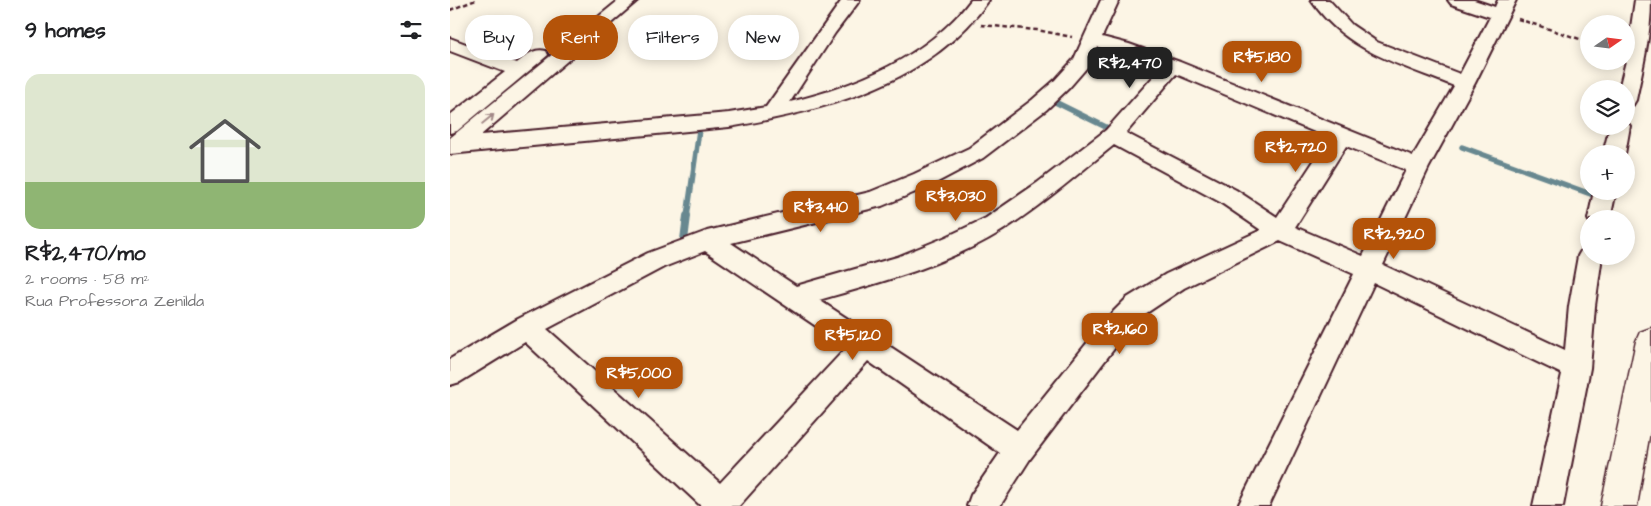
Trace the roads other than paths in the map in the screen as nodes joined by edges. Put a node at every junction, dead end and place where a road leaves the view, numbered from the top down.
1 (606, 0) edge
2 (630, 0) edge
3 (851, 0) edge
4 (980, 0) edge
5 (1110, 0) edge
6 (1320, 0) edge
7 (1458, 0) edge
8 (1644, 0) edge
9 (1503, 7) edge
10 (1092, 40) junction
11 (450, 44) edge
12 (1173, 66) junction
13 (519, 71) junction
14 (1631, 80) edge
15 (1465, 83) junction
16 (772, 113) junction
17 (1113, 135) junction
18 (1342, 135) junction
19 (451, 141) edge
20 (1418, 167) junction
21 (1280, 231) junction
22 (707, 240) junction
23 (1589, 265) edge
24 (1368, 270) junction
25 (794, 297) junction
26 (527, 327) junction
27 (1651, 341) edge
28 (866, 344) junction
29 (1577, 368) junction
30 (450, 373) edge
31 (1020, 450) junction
32 (720, 505) edge
33 (982, 506) edge
34 (1253, 506) edge
35 (1548, 506) edge
36 (1619, 506) edge

1 - 13 street
19 -> 2 street
3 - 16 street
4 - 16 street
5 - 10 street
6 - 15 street
7 - 9 street
8 - 14 street
9 - 15 street
10 - 12 street
10 - 22 street
11 - 13 street
12 - 17 street
12 - 18 street
13 - 19 street
15 - 20 street
16 - 19 street
17 - 21 street
17 - 25 street
18 - 20 street
18 - 21 street
20 - 24 street
21 - 24 street
21 - 31 street
22 - 25 street
22 - 26 street
23 - 29 street
24 - 29 street
24 - 34 street
25 - 28 street
26 - 30 street
26 - 32 street
27 - 36 main road
28 - 31 street
28 - 32 street
29 - 35 street
31 - 33 street

